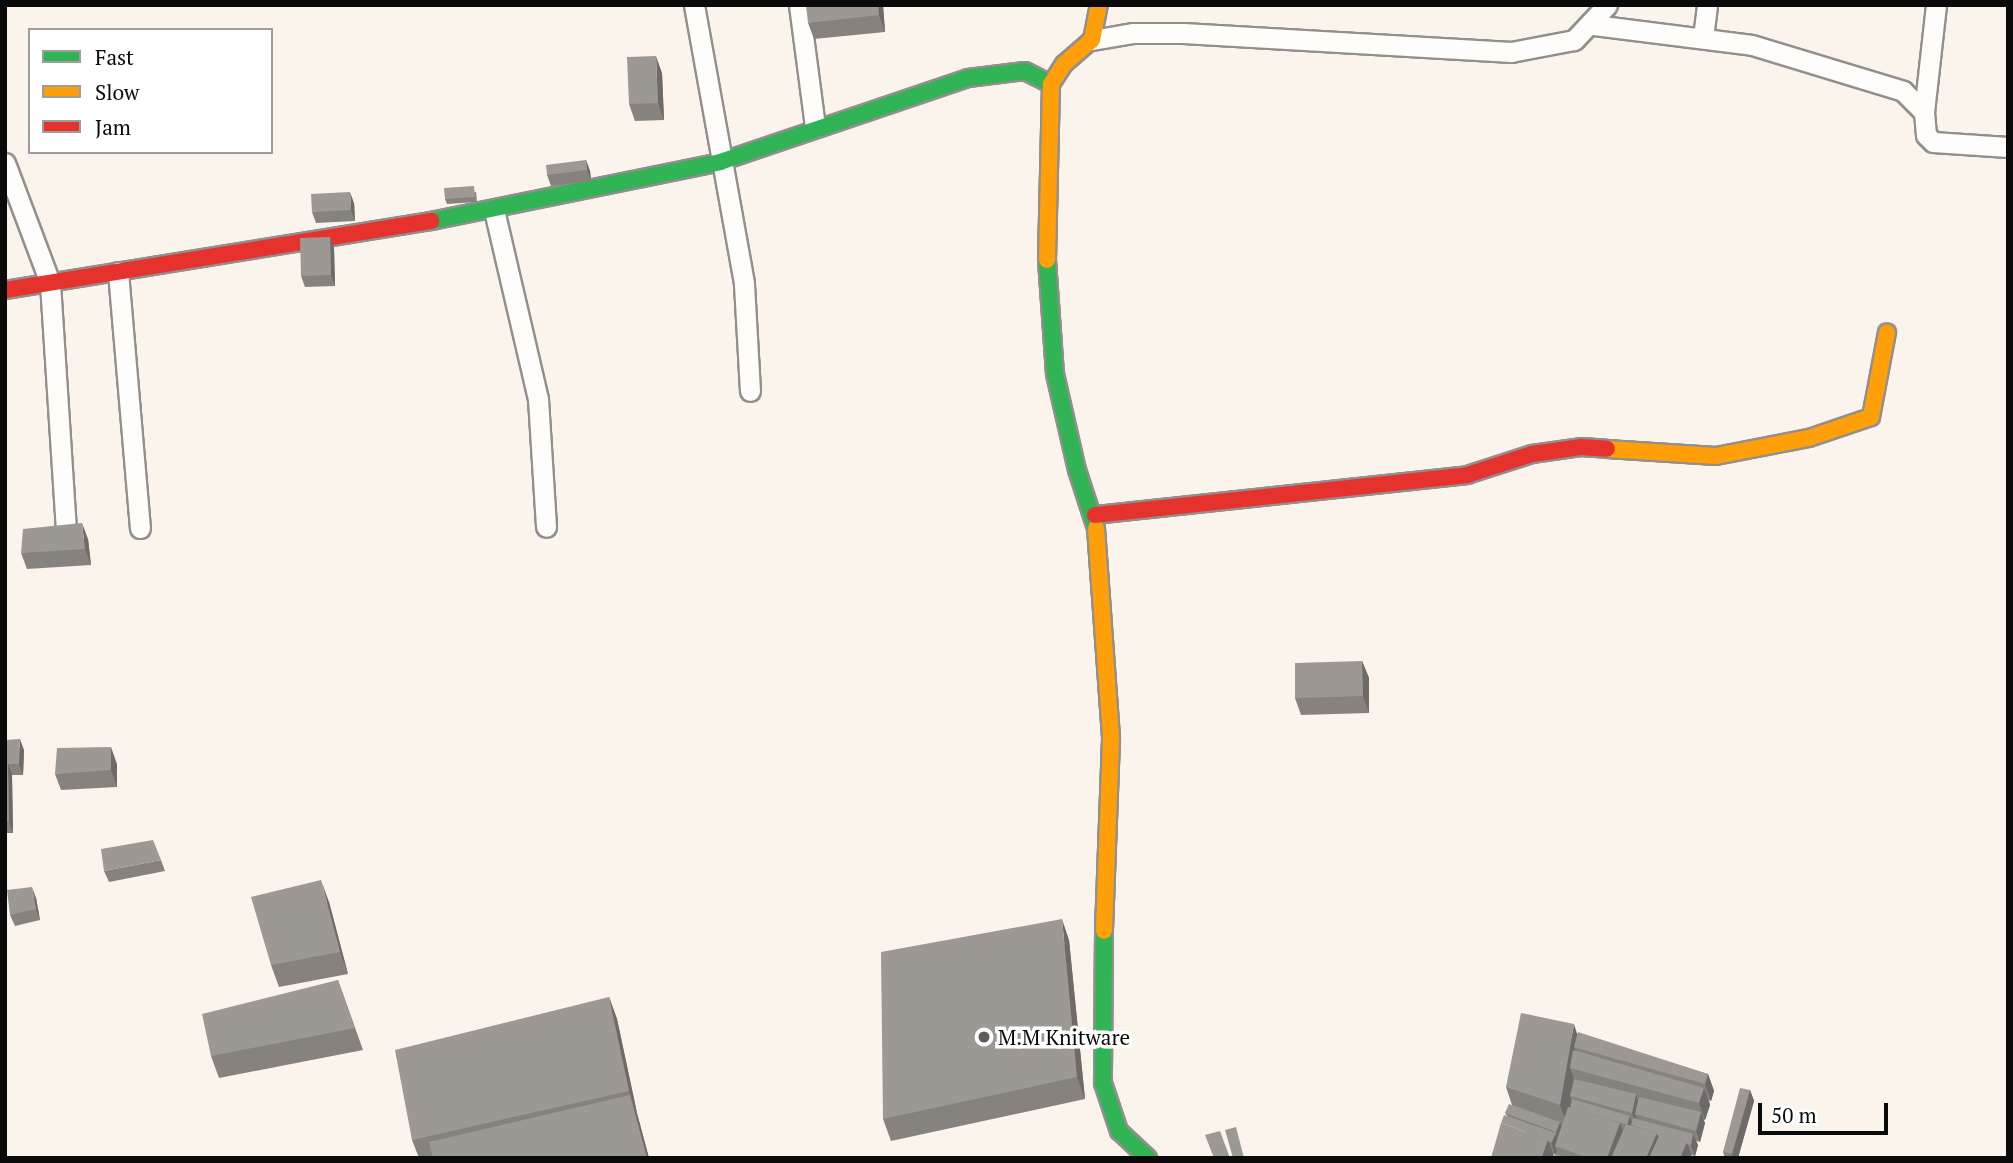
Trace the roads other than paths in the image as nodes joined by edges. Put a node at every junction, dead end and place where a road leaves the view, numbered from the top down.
1 (694, 5) edge
2 (799, 5) edge
3 (1099, 5) edge
4 (1607, 5) edge
5 (1707, 5) edge
6 (1936, 5) edge
7 (1594, 25) junction
8 (1703, 38) junction
9 (1091, 40) junction
10 (1051, 84) junction
11 (1924, 112) junction
12 (815, 127) junction
13 (2008, 147) edge
14 (720, 162) junction
15 (5, 163) edge
16 (495, 210) junction
17 (118, 272) junction
18 (50, 283) junction
19 (5, 290) edge
20 (1887, 332) dead end
21 (750, 390) dead end
22 (1095, 515) junction
23 (546, 527) dead end
24 (66, 528) edge
25 (140, 528) dead end
26 (1148, 1158) edge

1 - 14 street
2 - 12 street
3 - 9 street
4 - 7 street
5 - 8 street
6 - 11 street
7 - 8 street
7 - 9 street
8 - 11 street
9 - 10 street
10 - 12 street
10 - 22 street
11 - 13 street
12 - 14 street
14 - 16 street
14 - 21 street
15 - 18 street
16 - 17 street
16 - 23 street
17 - 18 street
17 - 25 street
18 - 19 street
18 - 24 street
20 - 22 street
22 - 26 street

